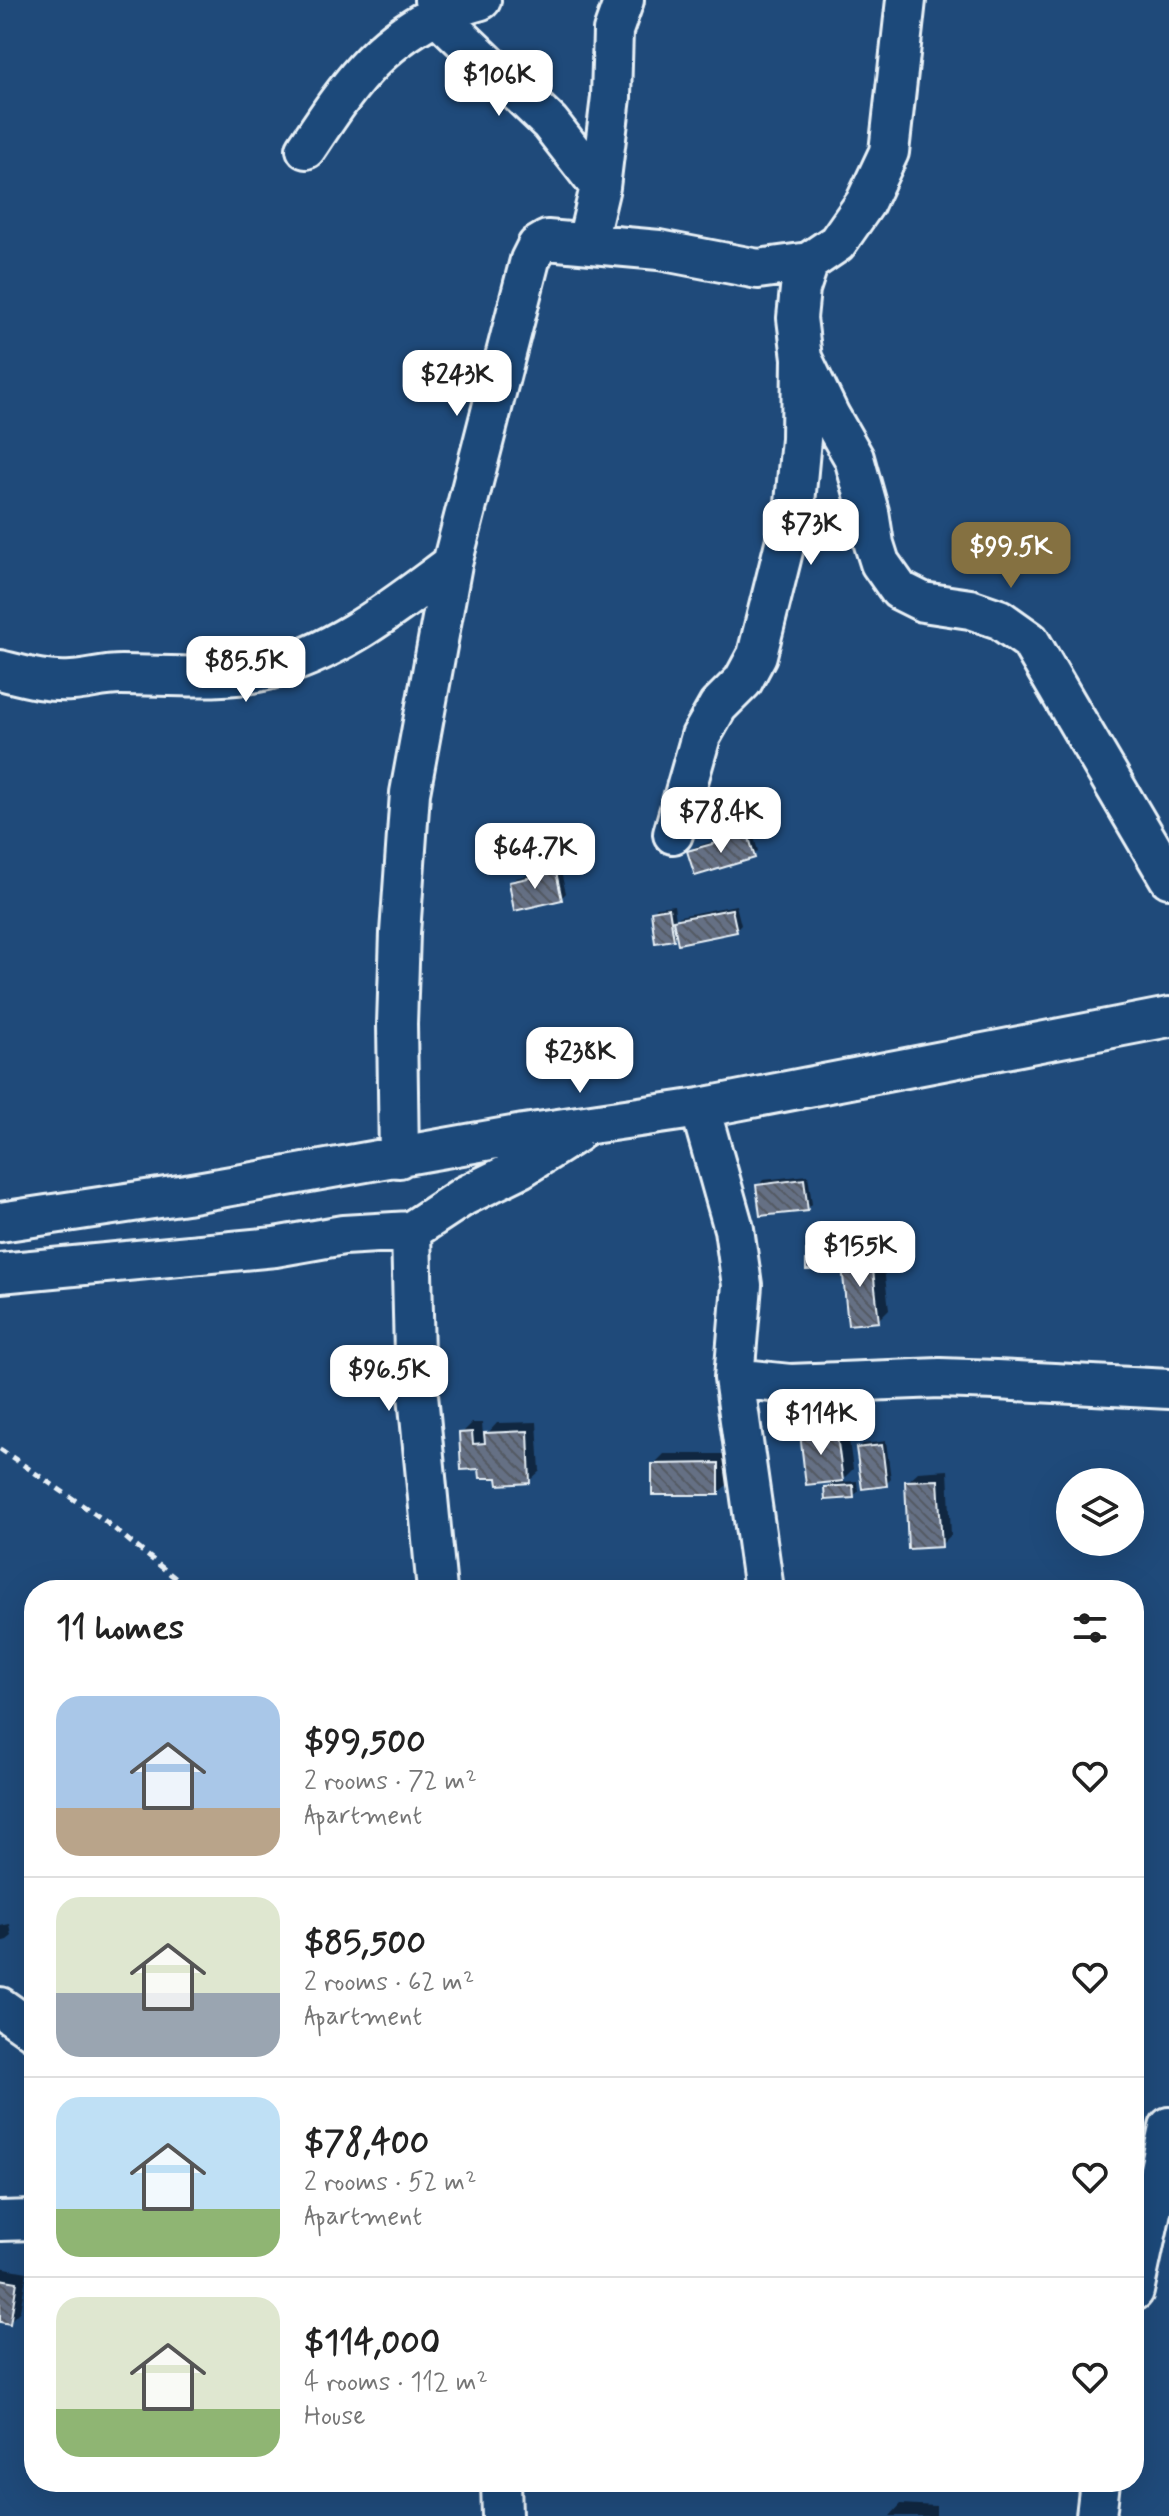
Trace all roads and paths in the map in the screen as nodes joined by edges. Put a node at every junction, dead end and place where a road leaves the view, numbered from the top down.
1 (481, 0) edge
2 (624, 0) edge
3 (906, 0) edge
4 (435, 7) edge
5 (306, 149) dead end
6 (600, 187) junction
7 (587, 242) junction
8 (809, 262) junction
9 (802, 358) junction
10 (452, 564) junction
11 (0, 670) edge
12 (673, 834) dead end
13 (1169, 878) edge
14 (1169, 1017) edge
15 (700, 1108) junction
16 (589, 1125) junction
17 (399, 1158) junction
18 (0, 1222) edge
19 (411, 1231) junction
20 (0, 1273) edge
21 (734, 1378) junction
22 (1169, 1389) edge
23 (0, 1449) edge
24 (178, 1580) edge
25 (436, 1580) edge
26 (763, 1580) edge
27 (0, 2007) edge
28 (24, 2024) edge
29 (1169, 2127) edge
30 (24, 2220) edge
31 (0, 2221) edge
32 (1144, 2244) edge
33 (501, 2492) edge
34 (1099, 2492) edge
35 (502, 2516) edge
36 (1096, 2516) edge

1 - 4 street
2 - 6 street
3 - 8 street
4 - 5 street
4 - 6 street
6 - 7 street
7 - 8 street
7 - 10 street
8 - 9 street
9 - 12 street
9 - 13 street
10 - 11 street
10 - 17 street
14 - 15 street
15 - 16 street
15 - 21 street
16 - 17 street
16 - 19 street
17 - 18 street
19 - 20 street
19 - 25 street
21 - 22 street
21 - 26 street
23 - 24 path
27 - 28 street
29 - 32 street
30 - 31 street
33 - 35 street
34 - 36 street

